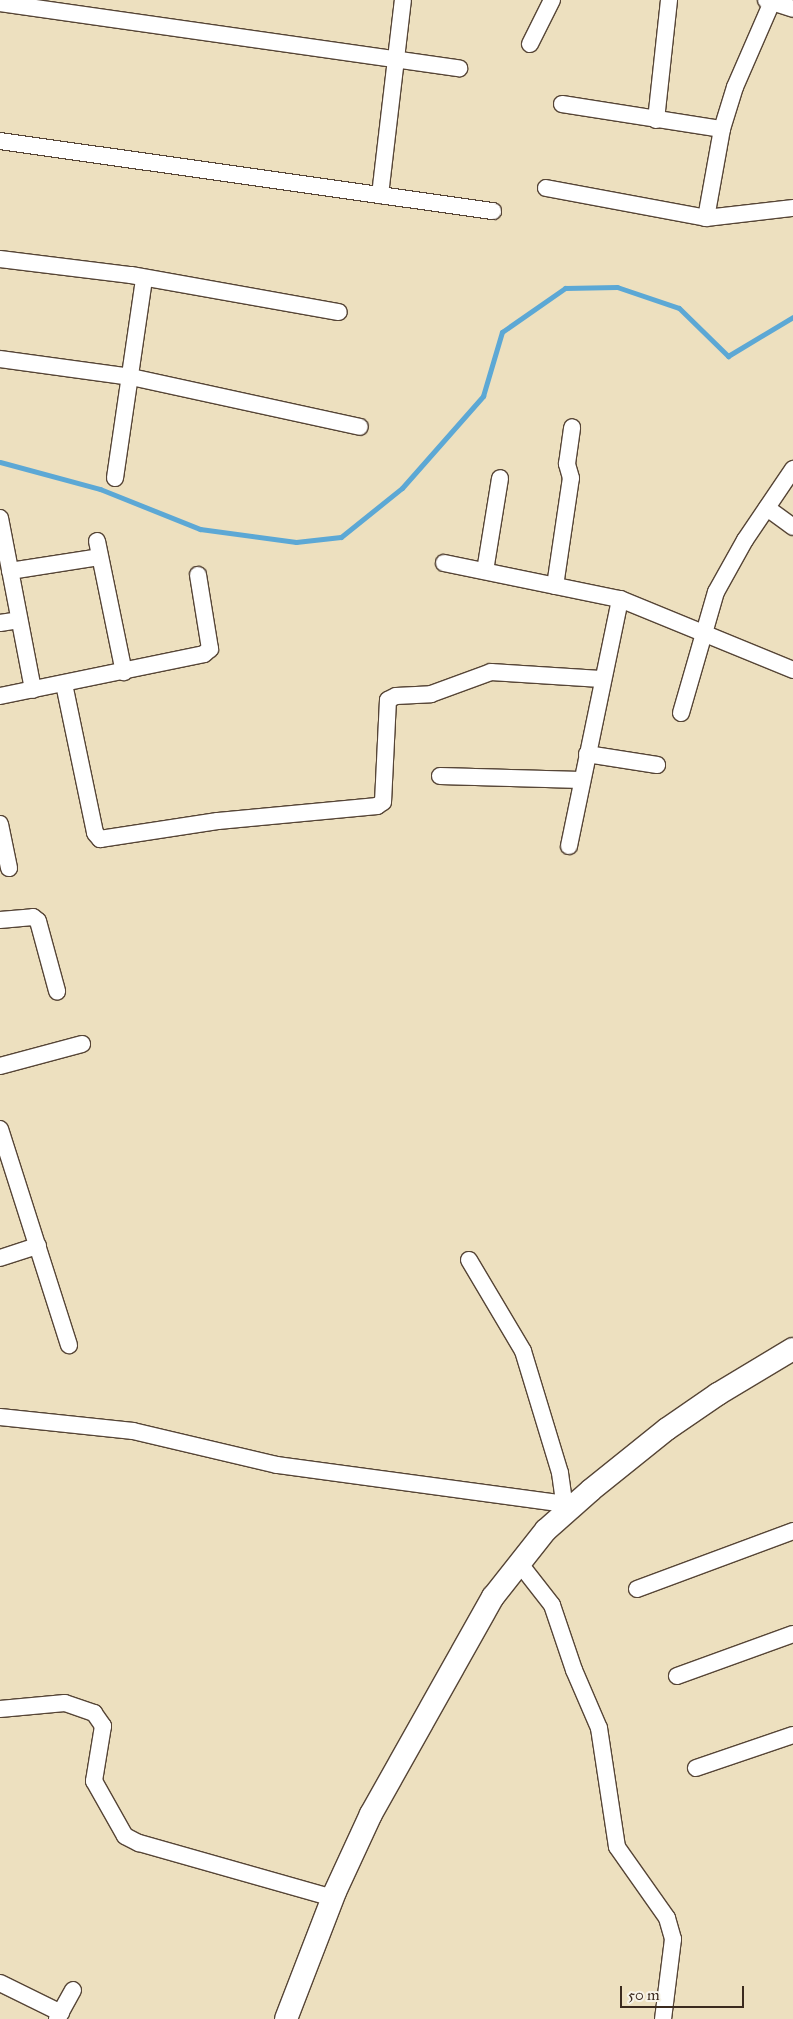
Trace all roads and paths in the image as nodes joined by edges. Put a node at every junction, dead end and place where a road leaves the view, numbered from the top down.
1 (403, 0) edge
2 (552, 0) edge
3 (669, 0) edge
4 (769, 1) edge
5 (0, 3) edge
6 (793, 9) edge
7 (530, 44) dead end
8 (394, 57) junction
9 (459, 68) dead end
10 (562, 104) dead end
11 (656, 120) junction
12 (722, 129) junction
13 (0, 140) edge
14 (546, 188) dead end
15 (380, 195) junction
16 (793, 208) edge
17 (493, 211) dead end
18 (706, 218) junction
19 (0, 259) edge
20 (144, 278) junction
21 (339, 312) dead end
22 (0, 360) edge
23 (131, 377) junction
24 (360, 427) dead end
25 (572, 427) dead end
26 (793, 469) edge
27 (114, 478) dead end
28 (500, 478) dead end
29 (767, 508) junction
30 (0, 518) edge
31 (793, 526) edge
32 (444, 563) dead end
33 (10, 571) junction
34 (485, 571) junction
35 (198, 575) dead end
36 (555, 586) junction
37 (620, 599) junction
38 (19, 620) junction
39 (0, 623) edge
40 (703, 632) junction
41 (793, 670) edge
42 (124, 672) junction
43 (601, 679) junction
44 (64, 684) junction
45 (33, 690) junction
46 (0, 696) edge
47 (681, 713) dead end
48 (587, 754) junction
49 (657, 765) dead end
50 (440, 776) dead end
51 (582, 780) junction
52 (0, 824) edge
53 (569, 846) dead end
54 (9, 868) dead end
55 (0, 920) edge
56 (57, 991) dead end
57 (82, 1044) dead end
58 (0, 1066) edge
59 (0, 1129) edge
60 (38, 1246) junction
61 (0, 1258) edge
62 (469, 1260) dead end
63 (70, 1345) dead end
64 (791, 1355) edge
65 (0, 1417) edge
66 (569, 1504) junction
67 (793, 1530) edge
68 (520, 1564) junction
69 (637, 1590) dead end
70 (793, 1634) edge
71 (677, 1676) dead end
72 (0, 1709) edge
73 (793, 1735) edge
74 (696, 1768) dead end
75 (333, 1898) junction
76 (0, 1983) edge
77 (73, 1990) dead end
78 (59, 2016) edge
79 (286, 2019) edge
80 (663, 2019) edge

1 - 8 street
2 - 7 street
3 - 11 street
4 - 6 street
4 - 12 street
5 - 8 street
8 - 9 street
8 - 15 street
10 - 11 street
11 - 12 street
12 - 18 street
13 - 15 street
14 - 18 street
15 - 17 street
16 - 18 street
19 - 20 street
20 - 21 street
20 - 23 street
22 - 23 street
23 - 24 street
23 - 27 street
25 - 36 street
26 - 29 street
28 - 34 street
29 - 31 street
29 - 40 street
30 - 33 street
32 - 34 street
33 - 38 street
33 - 42 street
34 - 36 street
35 - 42 street
36 - 37 street
37 - 40 street
37 - 43 street
38 - 39 street
38 - 45 street
40 - 41 street
40 - 47 street
42 - 44 street
43 - 44 street
43 - 48 street
44 - 45 street
45 - 46 street
48 - 49 street
48 - 51 street
50 - 51 street
51 - 53 street
52 - 54 street
55 - 56 street
57 - 58 street
59 - 60 street
60 - 61 street
60 - 63 street
62 - 66 street
64 - 66 main road
65 - 66 street
66 - 68 main road
67 - 69 street
68 - 75 main road
68 - 80 street
70 - 71 street
72 - 75 street
73 - 74 street
75 - 79 main road
76 - 78 street
77 - 78 street

